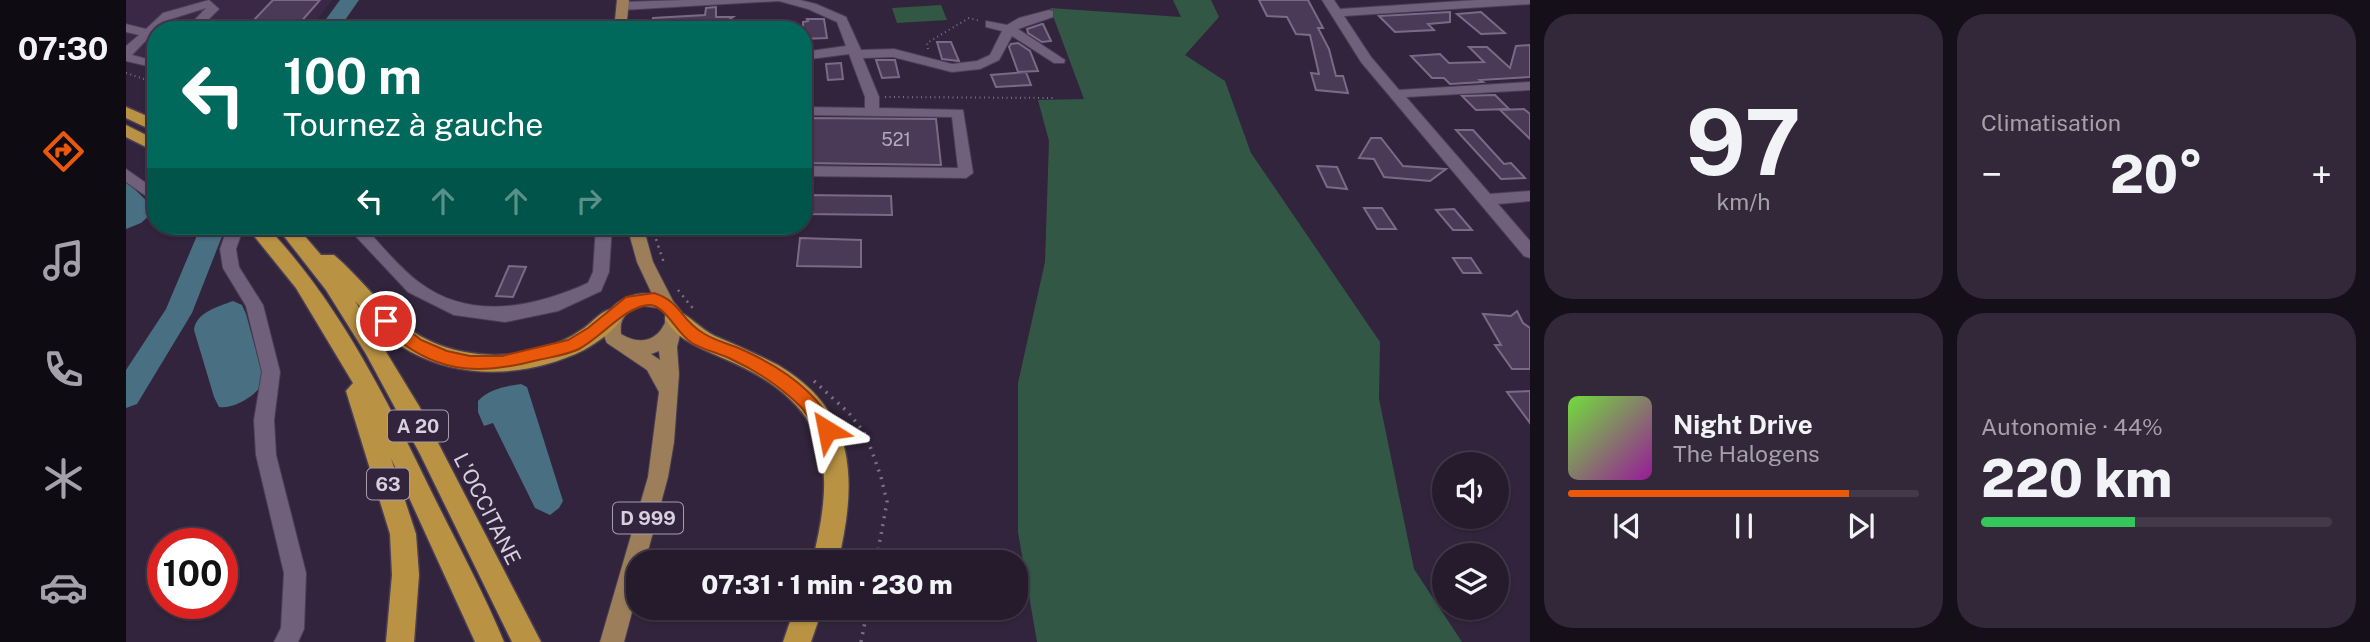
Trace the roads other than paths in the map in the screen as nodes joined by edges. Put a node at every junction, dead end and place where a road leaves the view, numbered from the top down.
1 (774, 0) edge
2 (784, 0) edge
3 (1328, 0) edge
4 (1529, 0) edge
5 (728, 1) edge
6 (623, 3) edge
7 (814, 3) edge
8 (1336, 13) junction
9 (1049, 14) dead end
10 (161, 21) edge
11 (200, 21) edge
12 (621, 21) edge
13 (990, 24) road end
14 (126, 28) edge
15 (1009, 29) junction
16 (147, 33) edge
17 (147, 34) edge
18 (856, 51) junction
19 (126, 55) edge
20 (812, 55) edge
21 (1059, 60) dead end
22 (147, 63) edge
23 (1530, 86) edge
24 (1394, 94) junction
25 (872, 105) junction
26 (812, 110) edge
27 (126, 112) edge
28 (147, 122) edge
29 (126, 130) edge
30 (147, 142) edge
31 (812, 171) edge
32 (126, 174) edge
33 (147, 191) edge
34 (1530, 196) edge
35 (1485, 200) junction
36 (233, 235) edge
37 (263, 235) edge
38 (294, 235) edge
39 (297, 235) edge
40 (363, 235) edge
41 (603, 235) edge
42 (638, 235) edge
43 (1530, 252) edge
44 (645, 262) junction
45 (618, 311) junction
46 (671, 317) junction
47 (337, 332) junction
48 (627, 347) junction
49 (668, 391) junction
50 (828, 550) edge
51 (805, 620) edge
52 (286, 642) edge
53 (400, 642) edge
54 (490, 642) edge
55 (527, 642) edge
56 (612, 642) edge
57 (797, 642) edge

1 - 5 street
2 - 7 street
3 - 8 street
4 - 8 street
5 - 6 street
6 - 12 main road
7 - 18 street
8 - 24 street
9 - 15 street
10 - 11 street
13 - 15 street
14 - 16 street
15 - 18 street
15 - 21 street
17 - 19 street
18 - 20 street
18 - 25 street
19 - 22 street
23 - 24 street
24 - 35 street
25 - 26 street
25 - 31 street
27 - 28 highway
29 - 30 highway
32 - 33 street
34 - 35 street
35 - 43 street
36 - 52 street
37 - 47 highway, A 20
38 - 55 highway, L'OCCITANE / A 20
39 - 45 highway
40 - 41 street
42 - 44 main road
44 - 45 main road
44 - 46 main road
45 - 46 main road
45 - 48 main road
46 - 48 main road
46 - 49 main road, D 999
46 - 50 highway
47 - 53 highway, 63
47 - 54 highway, A 20
48 - 49 main road
49 - 56 main road, D 999
51 - 57 highway

